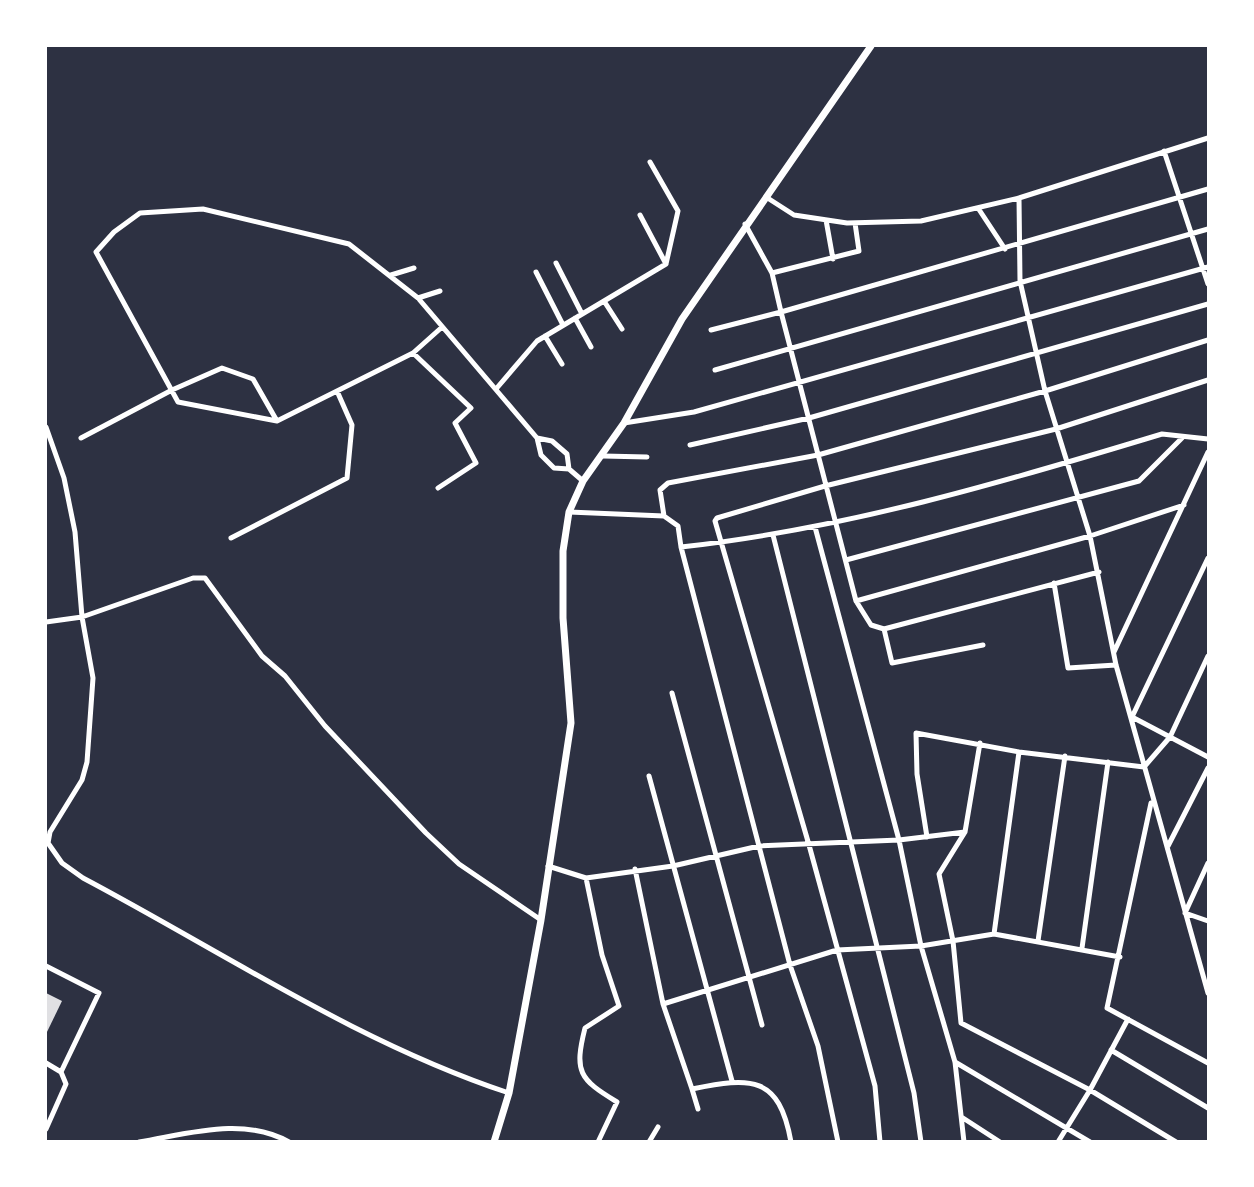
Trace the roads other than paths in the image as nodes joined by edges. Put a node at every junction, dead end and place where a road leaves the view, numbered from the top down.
1 (871, 46) edge
2 (1209, 138) edge
3 (1164, 151) junction
4 (650, 162) dead end
5 (1209, 188) edge
6 (766, 197) junction
7 (1180, 197) junction
8 (1018, 198) junction
9 (978, 208) junction
10 (640, 215) dead end
11 (826, 220) junction
12 (855, 223) junction
13 (745, 225) junction
14 (1209, 229) edge
15 (1192, 234) junction
16 (1020, 245) junction
17 (1005, 249) junction
18 (833, 259) junction
19 (556, 263) dead end
20 (666, 264) junction
21 (1206, 267) edge
22 (414, 268) dead end
23 (536, 272) dead end
24 (772, 273) junction
25 (391, 275) junction
26 (1020, 281) junction
27 (1209, 284) edge
28 (440, 291) dead end
29 (418, 298) junction
30 (604, 301) junction
31 (1209, 304) edge
32 (781, 312) junction
33 (582, 314) junction
34 (575, 318) junction
35 (1028, 318) junction
36 (564, 325) junction
37 (441, 328) junction
38 (622, 329) dead end
39 (710, 330) dead end
40 (545, 336) junction
41 (1209, 340) edge
42 (788, 346) junction
43 (591, 347) dead end
44 (413, 353) junction
45 (1038, 353) junction
46 (562, 364) dead end
47 (716, 370) dead end
48 (1209, 380) edge
49 (800, 382) junction
50 (496, 389) junction
51 (172, 390) junction
52 (337, 391) junction
53 (1045, 391) junction
54 (809, 418) junction
55 (276, 421) junction
56 (624, 423) junction
57 (46, 427) edge
58 (1056, 429) junction
59 (81, 438) dead end
60 (537, 438) junction
61 (1182, 438) junction
62 (1209, 439) edge
63 (690, 445) dead end
64 (1209, 452) edge
65 (818, 455) junction
66 (603, 456) junction
67 (647, 457) dead end
68 (1066, 463) junction
69 (569, 469) junction
70 (583, 481) junction
71 (825, 486) junction
72 (438, 488) dead end
73 (1077, 500) junction
74 (1184, 505) junction
75 (569, 512) junction
76 (664, 516) junction
77 (836, 524) junction
78 (815, 527) junction
79 (773, 535) junction
80 (1090, 536) junction
81 (231, 538) dead end
82 (721, 543) junction
83 (681, 547) junction
84 (1209, 558) edge
85 (846, 560) junction
86 (1099, 572) junction
87 (1055, 583) junction
88 (856, 601) junction
89 (82, 617) junction
90 (46, 622) edge
91 (884, 629) junction
92 (982, 645) dead end
93 (1114, 653) junction
94 (1209, 656) edge
95 (1116, 665) junction
96 (673, 693) dead end
97 (1132, 717) junction
98 (1170, 737) junction
99 (980, 743) junction
100 (1019, 752) junction
101 (1065, 756) junction
102 (1209, 757) edge
103 (1108, 762) junction
104 (1144, 767) junction
105 (1209, 768) edge
106 (649, 776) dead end
107 (1152, 800) junction
108 (965, 832) junction
109 (927, 836) junction
110 (899, 840) junction
111 (853, 842) junction
112 (809, 845) junction
113 (759, 846) junction
114 (1168, 846) junction
115 (716, 856) junction
116 (1209, 863) edge
117 (548, 866) junction
118 (674, 866) junction
119 (635, 869) junction
120 (586, 878) junction
121 (1185, 913) junction
122 (541, 920) junction
123 (1209, 922) edge
124 (994, 934) junction
125 (953, 940) junction
126 (1038, 941) junction
127 (878, 946) junction
128 (921, 946) junction
129 (1082, 948) junction
130 (837, 950) junction
131 (1120, 957) junction
132 (790, 965) junction
133 (1201, 965) junction
134 (46, 966) edge
135 (1209, 969) edge
136 (748, 978) junction
137 (706, 992) junction
138 (1209, 993) edge
139 (663, 1004) junction
140 (1128, 1019) junction
141 (762, 1026) dead end
142 (1111, 1050) junction
143 (955, 1062) junction
144 (46, 1063) edge
145 (1209, 1063) edge
146 (61, 1072) junction
147 (732, 1081) junction
148 (692, 1089) junction
149 (1090, 1090) junction
150 (509, 1093) junction
151 (1209, 1108) edge
152 (698, 1110) dead end
153 (963, 1118) junction
154 (658, 1127) dead end
155 (1067, 1128) junction
156 (46, 1129) edge
157 (139, 1142) edge
158 (289, 1142) edge
159 (494, 1142) edge
160 (598, 1142) edge
161 (649, 1142) edge
162 (791, 1142) edge
163 (838, 1142) edge
164 (880, 1142) edge
165 (921, 1142) edge
166 (964, 1142) edge
167 (1000, 1142) edge
168 (1058, 1142) edge
169 (1090, 1142) edge
170 (1177, 1142) edge

1 - 6 street
2 - 3 street
3 - 7 street
3 - 8 street
4 - 20 street
5 - 7 street
6 - 11 street
6 - 13 street
7 - 15 street
7 - 16 street
8 - 9 street
8 - 16 street
9 - 12 street
9 - 17 street
10 - 20 street
11 - 12 street
11 - 18 street
12 - 18 street
13 - 24 street
13 - 56 street
14 - 15 street
15 - 21 street
15 - 26 street
16 - 17 street
16 - 26 street
17 - 32 street
18 - 24 street
19 - 33 street
20 - 30 street
21 - 27 street
21 - 35 street
22 - 25 street
23 - 36 street
24 - 32 street
25 - 29 street
25 - 51 street
26 - 35 street
26 - 42 street
28 - 29 street
29 - 37 street
30 - 33 street
30 - 38 street
31 - 45 street
32 - 39 street
32 - 42 street
33 - 34 street
34 - 36 street
34 - 43 street
35 - 45 street
35 - 49 street
36 - 40 street
37 - 44 street
37 - 50 street
40 - 46 street
40 - 50 street
41 - 53 street
42 - 47 street
42 - 49 street
44 - 52 street
44 - 72 street
45 - 53 street
45 - 54 street
48 - 58 street
49 - 54 street
49 - 56 street
50 - 60 street
51 - 55 street
51 - 55 street
51 - 59 street
52 - 55 street
52 - 81 street
53 - 58 street
53 - 65 street
54 - 63 street
54 - 65 street
56 - 66 street
57 - 89 street
58 - 68 street
58 - 71 street
60 - 69 street
60 - 69 street
61 - 62 street
61 - 68 street
61 - 73 street
64 - 74 street
65 - 71 street
65 - 76 street
66 - 67 street
66 - 70 street
68 - 73 street
68 - 77 street
69 - 70 street
70 - 75 street
71 - 77 street
71 - 82 street
73 - 80 street
73 - 85 street
74 - 80 street
74 - 93 street
75 - 76 street
75 - 117 street
76 - 83 street
77 - 78 street
77 - 85 street
78 - 79 street
78 - 110 street
79 - 82 street
79 - 111 street
80 - 86 street
80 - 88 street
82 - 83 street
82 - 112 street
83 - 113 street
84 - 97 street
85 - 88 street
86 - 87 street
86 - 93 street
87 - 91 street
87 - 95 street
88 - 91 street
89 - 90 street
89 - 122 street
89 - 150 street
91 - 92 street
93 - 95 street
94 - 98 street
95 - 97 street
96 - 115 street
97 - 98 street
97 - 104 street
98 - 102 street
98 - 104 street
99 - 100 street
99 - 108 street
99 - 109 street
100 - 101 street
100 - 124 street
101 - 103 street
101 - 126 street
103 - 104 street
103 - 129 street
104 - 107 street
105 - 114 street
106 - 118 street
107 - 114 street
107 - 131 street
108 - 109 street
108 - 125 street
109 - 110 street
110 - 111 street
110 - 128 street
111 - 112 street
111 - 127 street
112 - 113 street
112 - 130 street
113 - 115 street
113 - 132 street
114 - 121 street
115 - 118 street
115 - 136 street
116 - 121 street
117 - 120 street
117 - 122 street
118 - 119 street
118 - 137 street
119 - 120 street
119 - 139 street
120 - 160 street
121 - 123 street
121 - 133 street
122 - 150 street
124 - 125 street
124 - 126 street
125 - 128 street
125 - 149 street
126 - 129 street
127 - 128 street
127 - 130 street
127 - 165 street
128 - 143 street
129 - 131 street
130 - 132 street
130 - 164 street
131 - 140 street
132 - 136 street
132 - 163 street
133 - 135 street
133 - 138 street
134 - 146 street
136 - 137 street
136 - 141 street
137 - 139 street
137 - 147 street
139 - 148 street
140 - 142 street
140 - 145 street
142 - 149 street
142 - 151 street
143 - 153 street
143 - 155 street
144 - 146 street
146 - 156 street
147 - 148 street
147 - 162 street
148 - 152 street
149 - 155 street
149 - 170 street
150 - 159 street
153 - 166 street
153 - 167 street
154 - 161 street
155 - 168 street
155 - 169 street
157 - 158 street

